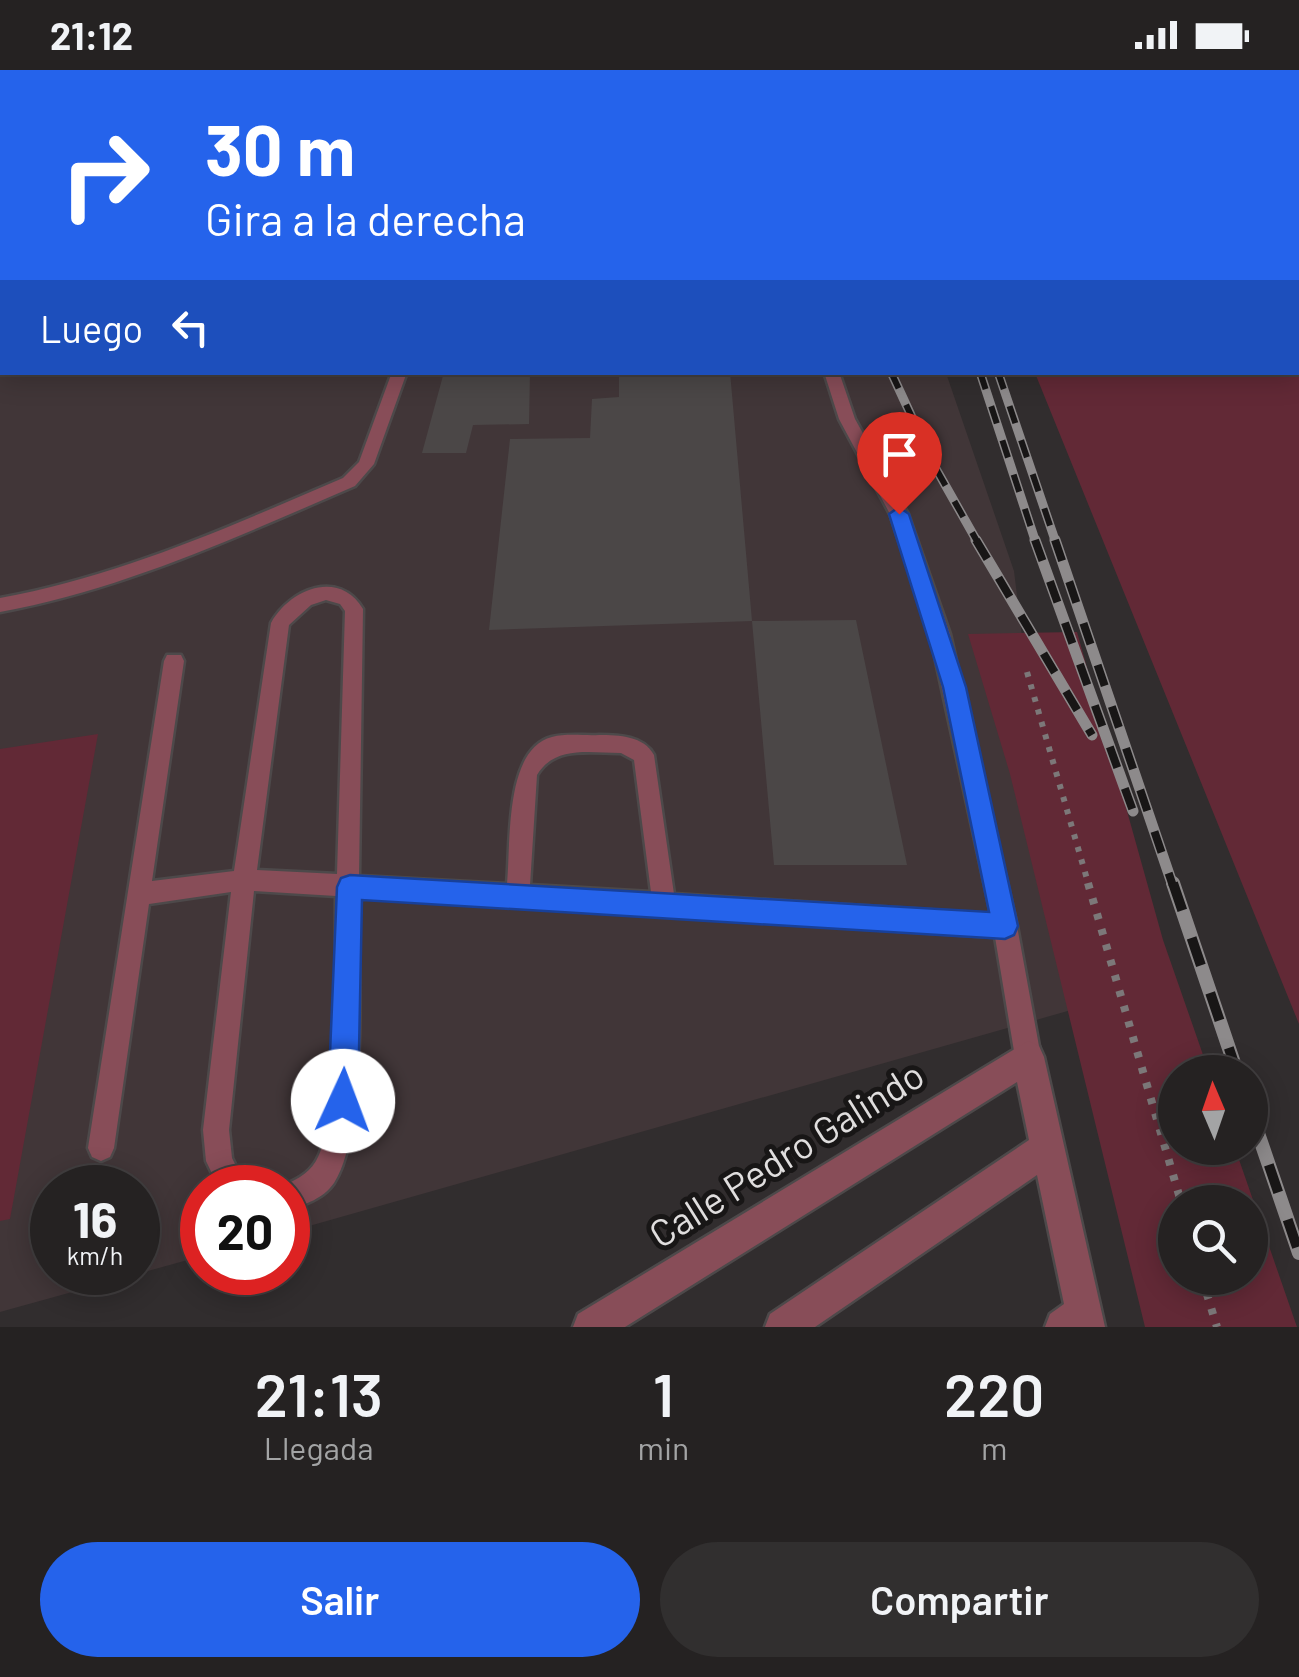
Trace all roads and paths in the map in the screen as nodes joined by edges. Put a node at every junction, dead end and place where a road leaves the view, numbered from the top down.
1 (399, 375) edge
2 (833, 375) edge
3 (0, 606) edge
4 (174, 661) dead end
5 (1027, 672) dead end
6 (244, 880) junction
7 (350, 887) junction
8 (140, 894) junction
9 (518, 895) junction
10 (664, 906) junction
11 (1005, 926) junction
12 (1028, 1056) junction
13 (1048, 1147) junction
14 (101, 1148) dead end
15 (220, 1165) edge
16 (1175, 1185) edge
17 (310, 1187) edge
18 (1207, 1295) edge
19 (1078, 1322) edge
20 (591, 1327) edge
21 (783, 1327) edge
22 (1216, 1327) edge

1 - 3 lane
2 - 11 lane
4 - 8 lane
5 - 16 path
6 - 7 lane
6 - 7 lane
6 - 8 lane
6 - 15 lane
7 - 9 lane
7 - 17 lane
8 - 14 lane
9 - 10 lane
9 - 10 lane
10 - 11 lane
11 - 12 lane
12 - 13 street
12 - 20 street, Calle Pedro Galindo
13 - 19 street
13 - 21 street
18 - 22 path

